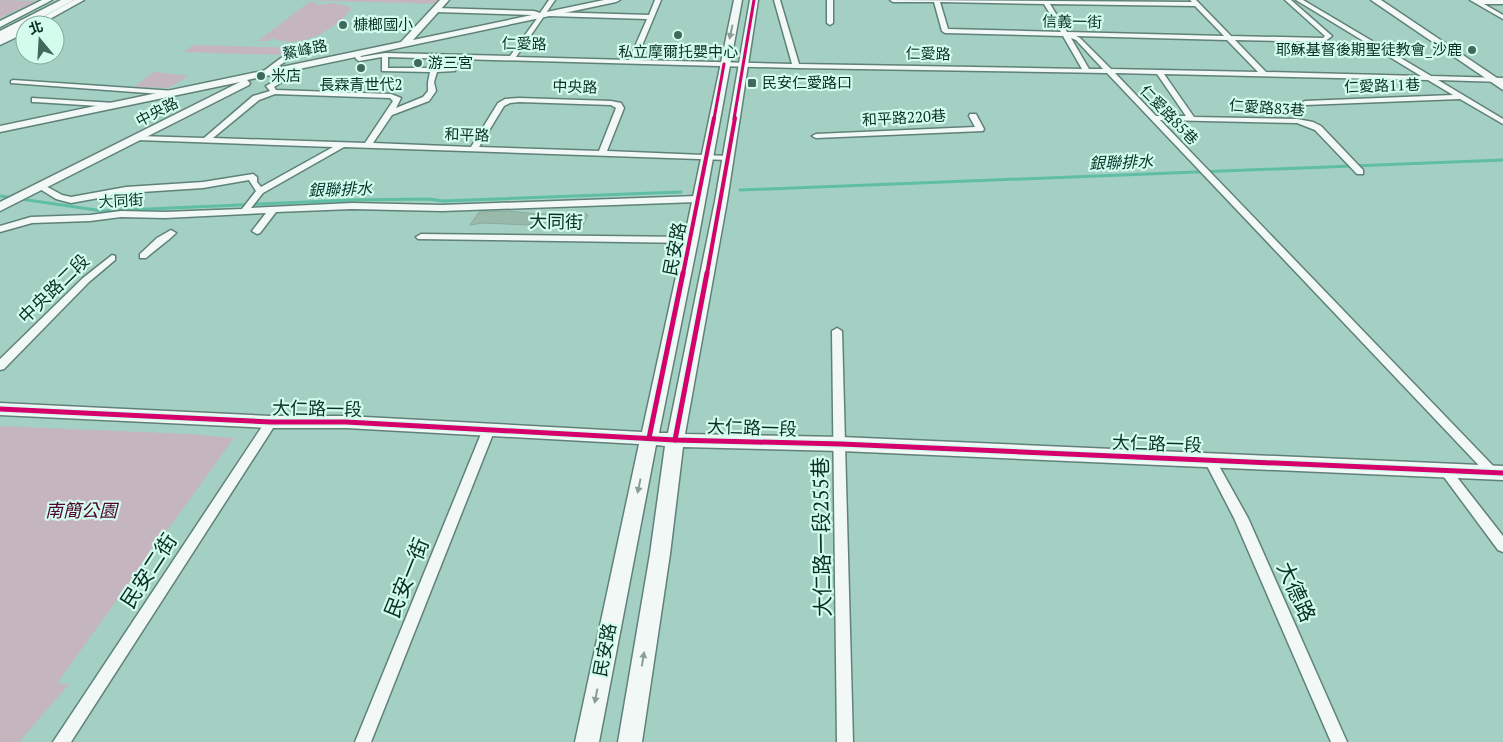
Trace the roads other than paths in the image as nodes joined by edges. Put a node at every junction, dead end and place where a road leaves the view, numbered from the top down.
1 (48, 0) edge
2 (59, 0) edge
3 (70, 0) edge
4 (80, 0) edge
5 (445, 0) edge
6 (552, 0) edge
7 (616, 0) edge
8 (658, 0) edge
9 (738, 0) edge
10 (754, 0) edge
11 (778, 0) edge
12 (830, 0) edge
13 (893, 0) edge
14 (1288, 0) edge
15 (1299, 0) edge
16 (1375, 0) edge
17 (1388, 0) edge
18 (937, 1) edge
19 (982, 1) edge
20 (1046, 1) edge
21 (1475, 1) edge
22 (1195, 2) edge
23 (1503, 2) edge
24 (436, 10) junction
25 (51, 15) edge
26 (545, 15) junction
27 (650, 17) junction
28 (1503, 17) edge
29 (830, 23) dead end
30 (0, 24) edge
31 (0, 30) edge
32 (1065, 34) junction
33 (4, 36) edge
34 (1230, 38) junction
35 (0, 42) edge
36 (404, 44) junction
37 (303, 48) dead end
38 (356, 54) junction
39 (385, 55) junction
40 (455, 57) junction
41 (512, 58) junction
42 (632, 61) junction
43 (724, 64) junction
44 (743, 65) junction
45 (796, 66) junction
46 (285, 69) junction
47 (434, 70) junction
48 (1088, 71) junction
49 (1107, 71) junction
50 (1159, 72) junction
51 (263, 74) junction
52 (1264, 74) junction
53 (1503, 76) edge
54 (1431, 79) junction
55 (1492, 80) junction
56 (1503, 80) edge
57 (13, 82) dead end
58 (1503, 87) edge
59 (274, 92) junction
60 (175, 93) junction
61 (1461, 97) junction
62 (35, 100) dead end
63 (1305, 103) dead end
64 (115, 105) junction
65 (390, 112) junction
66 (973, 116) dead end
67 (1153, 118) junction
68 (1191, 118) junction
69 (1503, 122) edge
70 (0, 129) edge
71 (816, 136) dead end
72 (138, 138) junction
73 (206, 140) junction
74 (343, 144) junction
75 (368, 145) junction
76 (474, 149) junction
77 (602, 153) junction
78 (706, 157) junction
79 (728, 158) junction
80 (1356, 168) dead end
81 (1207, 174) joint
82 (39, 186) junction
83 (257, 194) junction
84 (698, 199) junction
85 (4, 205) edge
86 (245, 210) junction
87 (272, 210) junction
88 (0, 229) edge
89 (257, 231) dead end
90 (171, 233) dead end
91 (421, 236) dead end
92 (691, 240) junction
93 (712, 241) junction
94 (143, 256) dead end
95 (112, 258) dead end
96 (837, 331) dead end
97 (0, 366) edge
98 (0, 409) edge
99 (271, 422) junction
100 (489, 429) junction
101 (649, 438) junction
102 (675, 440) junction
103 (840, 444) junction
104 (1210, 460) junction
105 (1445, 470) junction
106 (1498, 472) edge
107 (1503, 546) edge
108 (61, 742) edge
109 (363, 742) edge
110 (587, 742) edge
111 (630, 742) edge
112 (845, 742) edge
113 (1340, 742) edge

1 - 30 street
2 - 31 highway
3 - 33 highway
4 - 25 street
5 - 24 street
6 - 26 street
7 - 26 street, 鰲峰路
8 - 27 street
9 -> 43 street, 民安路
10 - 44 street, 民安路
11 - 45 street
12 - 29 street
13 - 18 street
14 - 34 street, 信義一街
15 - 54 street, 仁愛路11巷
16 - 55 street
17 - 53 street
18 - 19 street
18 - 32 street, 信義一街
19 - 20 street
20 - 22 street
20 - 32 street
21 - 23 street
21 - 28 street
22 - 34 street
24 - 26 street
24 - 36 street
26 - 27 street
26 - 36 street, 鰲峰路
26 - 41 street
27 - 42 street
32 - 34 street, 信義一街
32 - 48 street
32 - 49 street, 仁愛路85巷
33 - 35 street
34 - 52 street
36 - 38 street, 鰲峰路
37 - 51 street, 中央路
38 - 39 street, 仁愛路
38 - 46 street, 鰲峰路
39 - 40 street, 仁愛路
39 - 47 street
40 - 41 street, 仁愛路
40 - 47 street
41 - 42 street, 仁愛路
42 - 43 street, 仁愛路
43 - 44 street, 仁愛路
43 - 78 street, 民安路
44 - 45 street, 仁愛路
44 - 79 street, 民安路
45 - 48 street, 仁愛路
46 - 51 street, 鰲峰路
46 - 59 street
47 - 65 street
48 - 49 street, 仁愛路
49 - 50 street, 仁愛路
49 - 67 street, 仁愛路85巷
50 - 52 street, 仁愛路
50 - 68 street
51 - 60 street, 鰲峰路
51 - 72 street, 中央路
52 - 54 street, 仁愛路
54 - 55 street, 仁愛路
54 - 61 street, 仁愛路11巷
55 - 56 street, 仁愛路
55 - 58 street
57 - 60 street
59 - 65 street
59 - 73 street
60 - 64 street, 鰲峰路
61 - 63 street, 仁愛路11巷
61 - 69 street, 仁愛路11巷
62 - 64 street
64 - 70 street, 鰲峰路
65 - 75 street
66 - 71 street, 和平路220巷
67 - 68 street, 仁愛路83巷
67 - 81 street, 仁愛路85巷
68 - 80 street, 仁愛路83巷
72 - 73 street, 和平路
72 - 82 street, 中央路
73 - 74 street, 和平路
74 - 75 street, 和平路
74 - 83 street
75 - 76 street, 和平路
76 - 77 street, 和平路
76 - 77 street, 中央路
77 - 78 street, 和平路
78 - 79 street, 和平路
78 - 84 street, 民安路
79 - 93 street, 民安路
81 - 106 street
82 - 83 street
82 - 85 street, 中央路
83 - 86 street
84 - 87 street, 大同街
84 - 92 street, 民安路
86 - 87 street, 大同街
86 - 88 street, 大同街
87 - 89 street
90 - 94 street
91 - 92 street, 大同街
92 - 93 street
92 - 101 street, 民安路
93 - 102 street, 民安路
95 - 97 street, 中央路二段
96 - 103 street, 大仁路一段255巷
98 - 99 street, 大仁路一段
99 - 100 street, 大仁路一段
99 - 108 street, 民安二街
100 - 101 street, 大仁路一段
100 - 109 street, 民安一街
101 - 102 street, 大仁路一段
101 -> 110 street, 民安路
102 - 103 street, 大仁路一段
111 -> 102 street, 民安路
103 - 104 street, 大仁路一段
103 - 112 street, 大仁路一段255巷
104 - 105 street, 大仁路一段
104 - 113 street, 大德路
105 - 106 street, 大仁路一段
105 - 107 street

